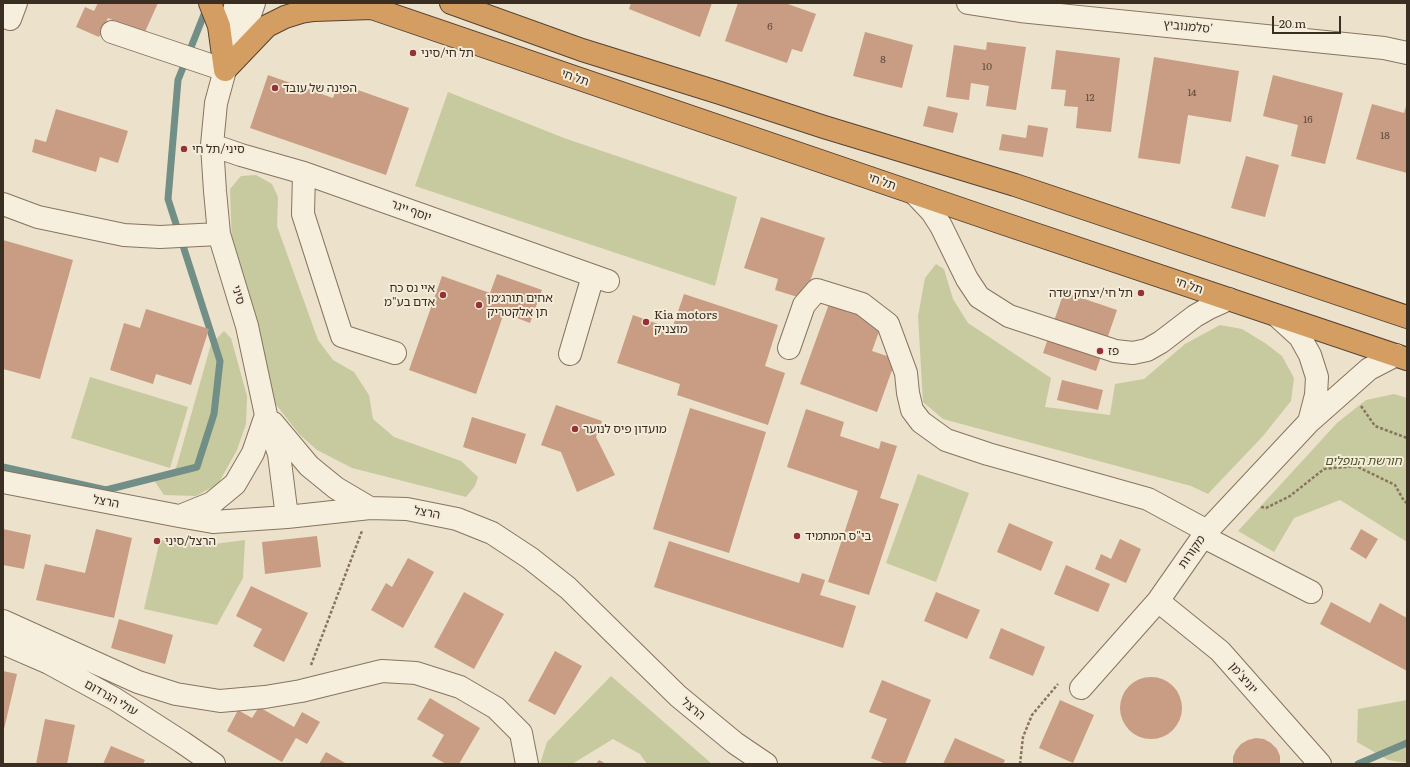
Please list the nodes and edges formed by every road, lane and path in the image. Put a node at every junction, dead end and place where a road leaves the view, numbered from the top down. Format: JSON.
{"nodes":[{"id":1,"x":16,"y":3,"type":"edge"},
{"id":2,"x":210,"y":3,"type":"edge"},
{"id":3,"x":236,"y":3,"type":"edge"},
{"id":4,"x":254,"y":3,"type":"edge"},
{"id":5,"x":451,"y":3,"type":"edge"},
{"id":6,"x":968,"y":3,"type":"edge"},
{"id":7,"x":364,"y":6,"type":"edge"},
{"id":8,"x":3,"y":16,"type":"edge"},
{"id":9,"x":112,"y":32,"type":"dead end"},
{"id":10,"x":1407,"y":53,"type":"edge"},
{"id":11,"x":225,"y":70,"type":"junction"},
{"id":12,"x":212,"y":145,"type":"junction"},
{"id":13,"x":304,"y":173,"type":"junction"},
{"id":14,"x":915,"y":194,"type":"junction"},
{"id":15,"x":3,"y":204,"type":"edge"},
{"id":16,"x":219,"y":234,"type":"junction"},
{"id":17,"x":1230,"y":300,"type":"junction"},
{"id":18,"x":1277,"y":316,"type":"junction"},
{"id":19,"x":1407,"y":317,"type":"edge"},
{"id":20,"x":790,"y":348,"type":"dead end"},
{"id":21,"x":395,"y":353,"type":"dead end"},
{"id":22,"x":570,"y":354,"type":"dead end"},
{"id":23,"x":1402,"y":357,"type":"edge"},
{"id":24,"x":1358,"y":402,"type":"dead end"},
{"id":25,"x":266,"y":415,"type":"junction"},
{"id":26,"x":1309,"y":422,"type":"junction"},
{"id":27,"x":1407,"y":438,"type":"edge"},
{"id":28,"x":3,"y":482,"type":"edge"},
{"id":29,"x":1407,"y":503,"type":"edge"},
{"id":30,"x":1259,"y":507,"type":"dead end"},
{"id":31,"x":370,"y":508,"type":"junction"},
{"id":32,"x":179,"y":516,"type":"junction"},
{"id":33,"x":287,"y":518,"type":"junction"},
{"id":34,"x":1205,"y":534,"type":"junction"},
{"id":35,"x":1312,"y":592,"type":"dead end"},
{"id":36,"x":1158,"y":601,"type":"junction"},
{"id":37,"x":3,"y":621,"type":"edge"},
{"id":38,"x":3,"y":643,"type":"edge"},
{"id":39,"x":1072,"y":684,"type":"joint"},
{"id":40,"x":301,"y":691,"type":"junction"},
{"id":41,"x":214,"y":764,"type":"edge"},
{"id":42,"x":527,"y":764,"type":"edge"},
{"id":43,"x":766,"y":764,"type":"edge"},
{"id":44,"x":1020,"y":764,"type":"edge"},
{"id":45,"x":1320,"y":764,"type":"edge"}],
"edges":[{"from":1,"to":8,"type":"street"},
{"from":2,"to":11,"type":"highway"},
{"from":3,"to":11,"type":"street","name":"סיני"},
{"from":4,"to":11,"type":"street","name":"סיני"},
{"from":5,"to":19,"type":"highway"},
{"from":6,"to":10,"type":"street","name":"סלמנוביץ'"},
{"from":7,"to":11,"type":"highway"},
{"from":7,"to":14,"type":"highway","name":"תל חי"},
{"from":9,"to":11,"type":"street"},
{"from":11,"to":12,"type":"street","name":"סיני"},
{"from":12,"to":13,"type":"street","name":"יוסף ייגר"},
{"from":12,"to":16,"type":"street","name":"סיני"},
{"from":13,"to":21,"type":"street"},
{"from":13,"to":22,"type":"street","name":"יוסף ייגר"},
{"from":14,"to":17,"type":"highway","name":"תל חי"},
{"from":14,"to":17,"type":"street"},
{"from":15,"to":16,"type":"street"},
{"from":16,"to":25,"type":"street","name":"סיני"},
{"from":17,"to":18,"type":"highway","name":"תל חי"},
{"from":18,"to":23,"type":"highway","name":"תל חי"},
{"from":18,"to":26,"type":"street","name":"מקורות"},
{"from":20,"to":34,"type":"street"},
{"from":23,"to":26,"type":"street","name":"מקורות"},
{"from":24,"to":27,"type":"path"},
{"from":25,"to":31,"type":"street"},
{"from":25,"to":32,"type":"street"},
{"from":25,"to":33,"type":"street","name":"סיני"},
{"from":26,"to":34,"type":"street","name":"מקורות"},
{"from":28,"to":32,"type":"street","name":"הרצל"},
{"from":29,"to":30,"type":"path"},
{"from":31,"to":33,"type":"street","name":"הרצל"},
{"from":31,"to":40,"type":"path"},
{"from":31,"to":43,"type":"street","name":"הרצל"},
{"from":32,"to":33,"type":"street","name":"הרצל"},
{"from":34,"to":35,"type":"street"},
{"from":34,"to":36,"type":"street","name":"מקורות"},
{"from":36,"to":39,"type":"street","name":"מקורות"},
{"from":36,"to":45,"type":"street","name":"יוניצ'מן"},
{"from":37,"to":40,"type":"street"},
{"from":38,"to":41,"type":"street","name":"עולי הגרדום"},
{"from":39,"to":44,"type":"path"},
{"from":40,"to":42,"type":"street"}]}
